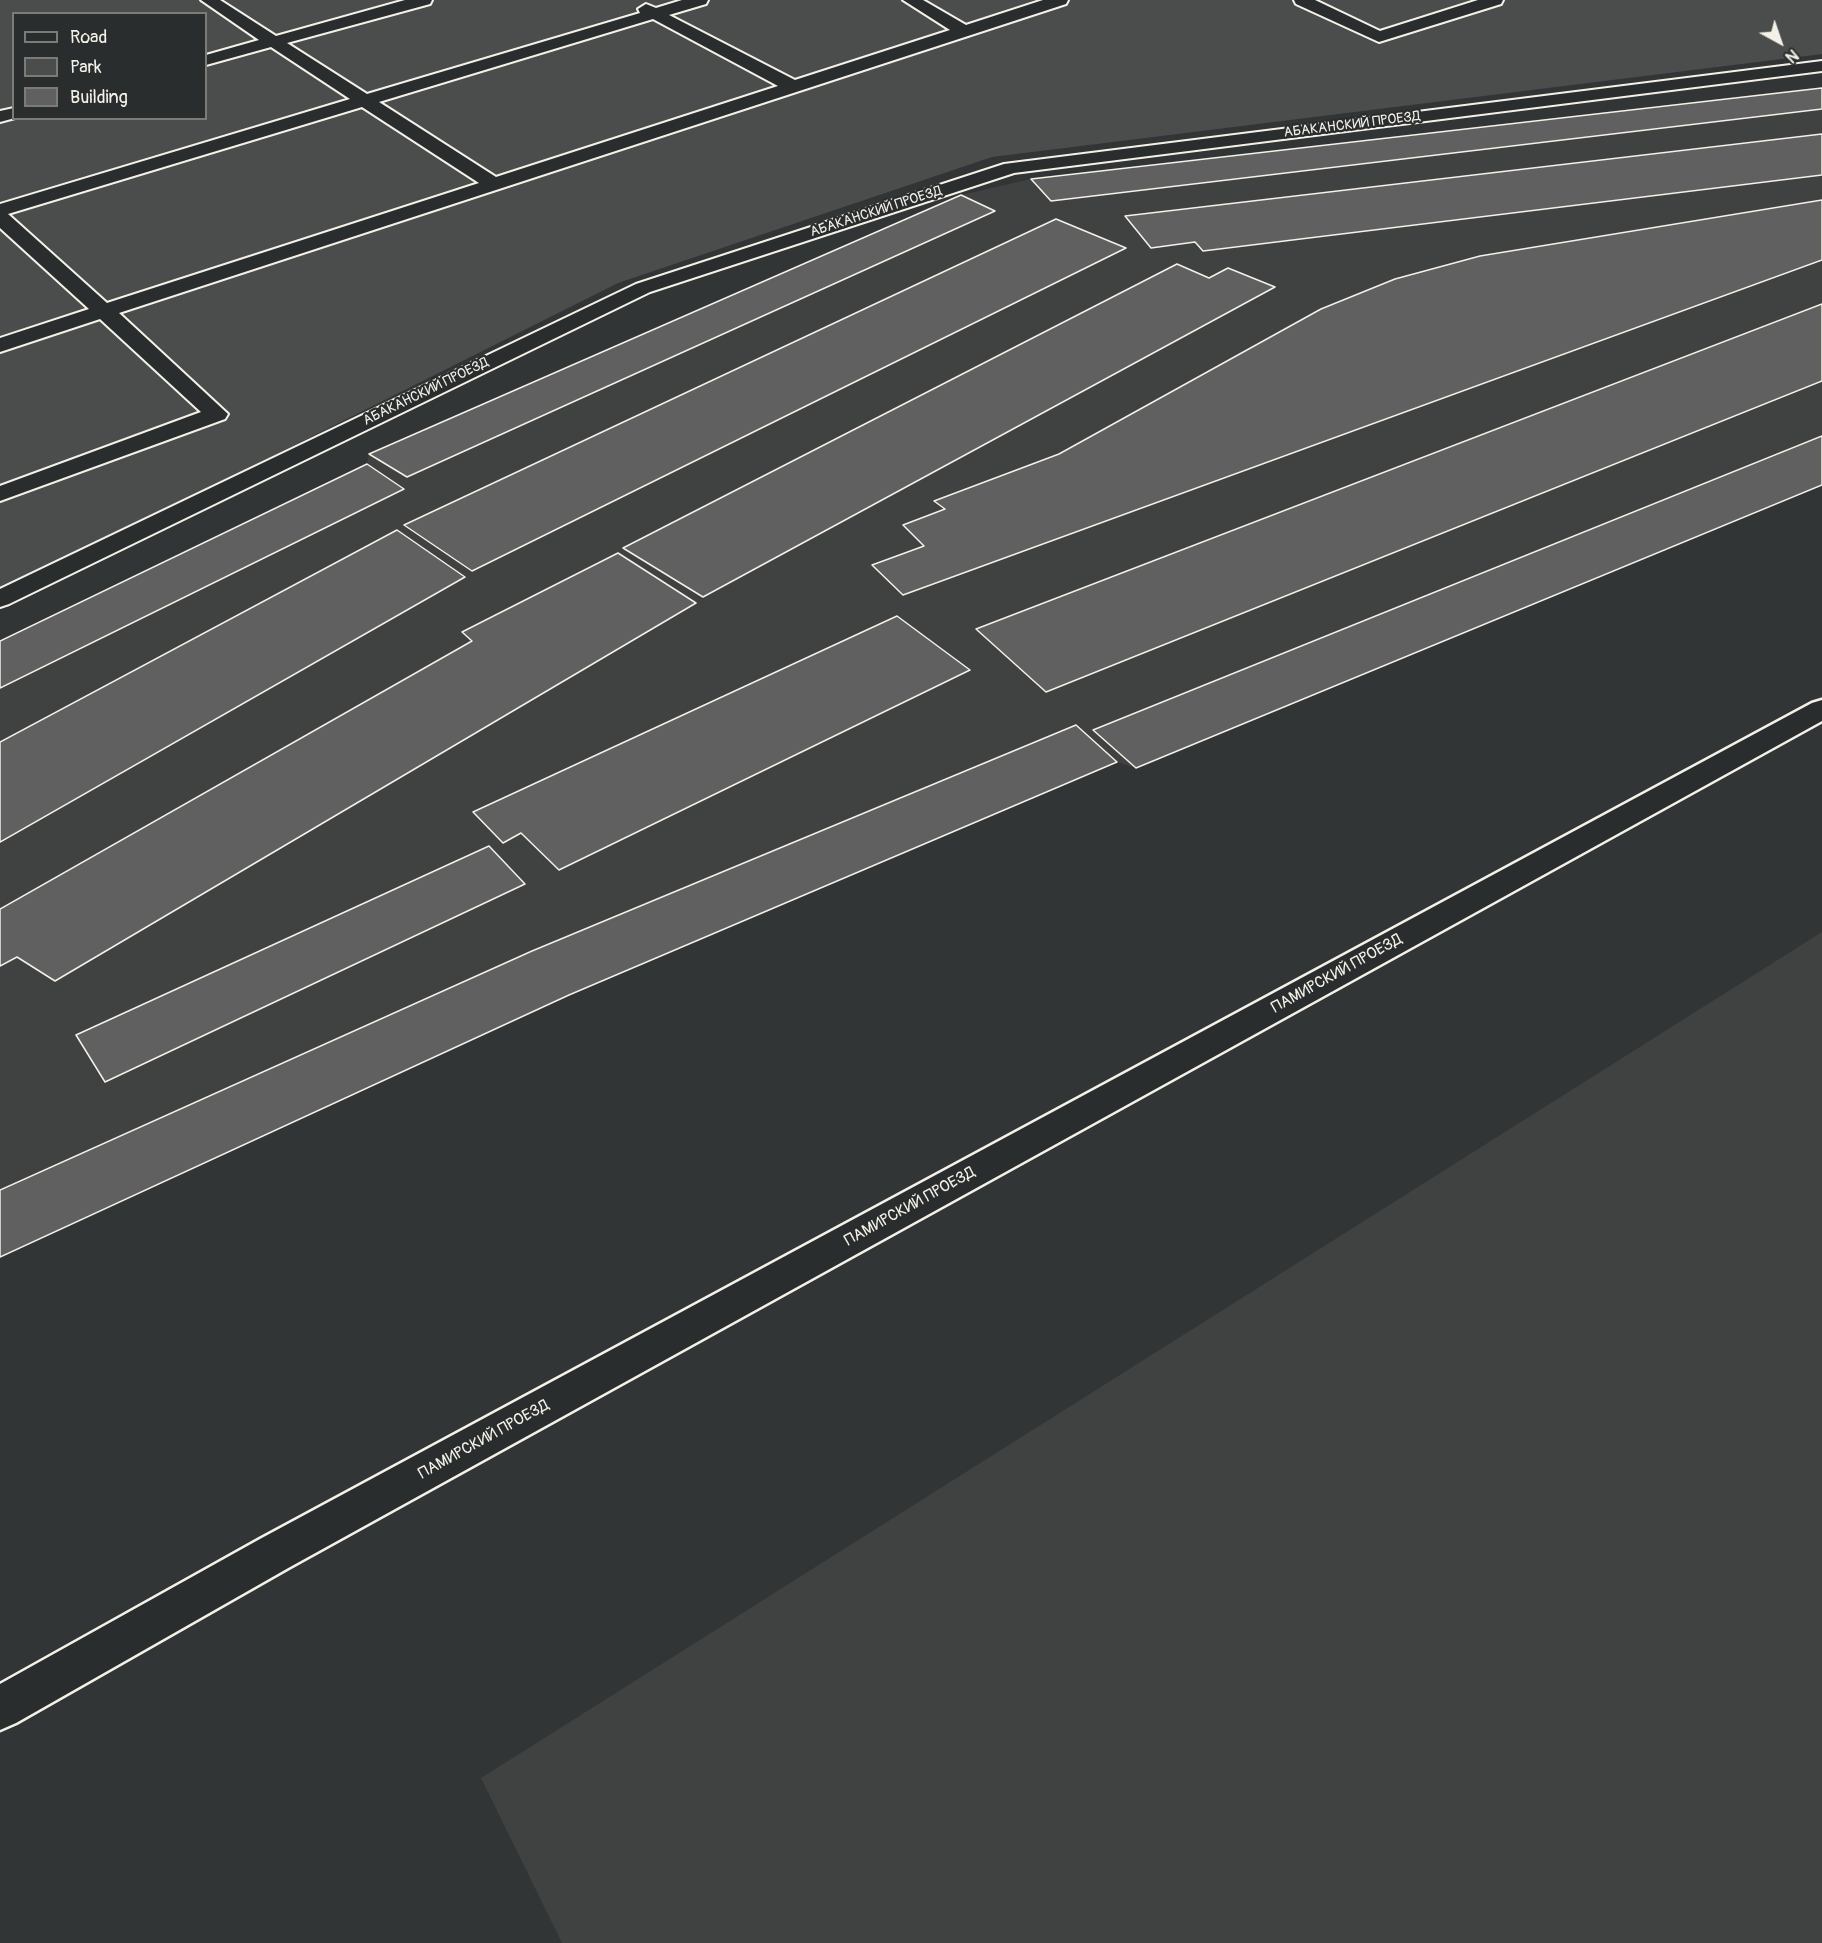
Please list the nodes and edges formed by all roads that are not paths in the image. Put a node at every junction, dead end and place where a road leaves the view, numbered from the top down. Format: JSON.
{"nodes":[{"id":1,"x":209,"y":0,"type":"edge"},
{"id":2,"x":424,"y":0,"type":"edge"},
{"id":3,"x":627,"y":0,"type":"edge"},
{"id":4,"x":700,"y":0,"type":"edge"},
{"id":5,"x":911,"y":0,"type":"edge"},
{"id":6,"x":1060,"y":0,"type":"edge"},
{"id":7,"x":1302,"y":0,"type":"edge"},
{"id":8,"x":1495,"y":0,"type":"edge"},
{"id":9,"x":654,"y":14,"type":"junction"},
{"id":10,"x":964,"y":31,"type":"junction"},
{"id":11,"x":274,"y":42,"type":"junction"},
{"id":12,"x":207,"y":60,"type":"edge"},
{"id":13,"x":1822,"y":66,"type":"edge"},
{"id":14,"x":794,"y":87,"type":"junction"},
{"id":15,"x":365,"y":100,"type":"junction"},
{"id":16,"x":494,"y":184,"type":"junction"},
{"id":17,"x":0,"y":210,"type":"edge"},
{"id":18,"x":0,"y":217,"type":"edge"},
{"id":19,"x":104,"y":311,"type":"junction"},
{"id":20,"x":0,"y":345,"type":"edge"},
{"id":21,"x":0,"y":494,"type":"edge"},
{"id":22,"x":0,"y":599,"type":"edge"},
{"id":23,"x":1822,"y":709,"type":"edge"},
{"id":24,"x":0,"y":1708,"type":"edge"}],
"edges":[{"from":1,"to":11,"type":"lane"},
{"from":2,"to":11,"type":"lane"},
{"from":3,"to":9,"type":"lane"},
{"from":4,"to":9,"type":"lane"},
{"from":5,"to":10,"type":"lane"},
{"from":6,"to":10,"type":"lane"},
{"from":7,"to":8,"type":"lane"},
{"from":9,"to":14,"type":"lane"},
{"from":9,"to":15,"type":"lane"},
{"from":10,"to":14,"type":"lane"},
{"from":11,"to":12,"type":"lane"},
{"from":11,"to":15,"type":"lane"},
{"from":13,"to":22,"type":"lane","name":"АБАКАНСКИЙ ПРОЕЗД"},
{"from":14,"to":16,"type":"lane"},
{"from":15,"to":16,"type":"lane"},
{"from":15,"to":17,"type":"lane"},
{"from":16,"to":19,"type":"lane"},
{"from":18,"to":19,"type":"lane"},
{"from":19,"to":20,"type":"lane"},
{"from":19,"to":21,"type":"lane"},
{"from":23,"to":24,"type":"street","name":"ПАМИРСКИЙ ПРОЕЗД"}]}
